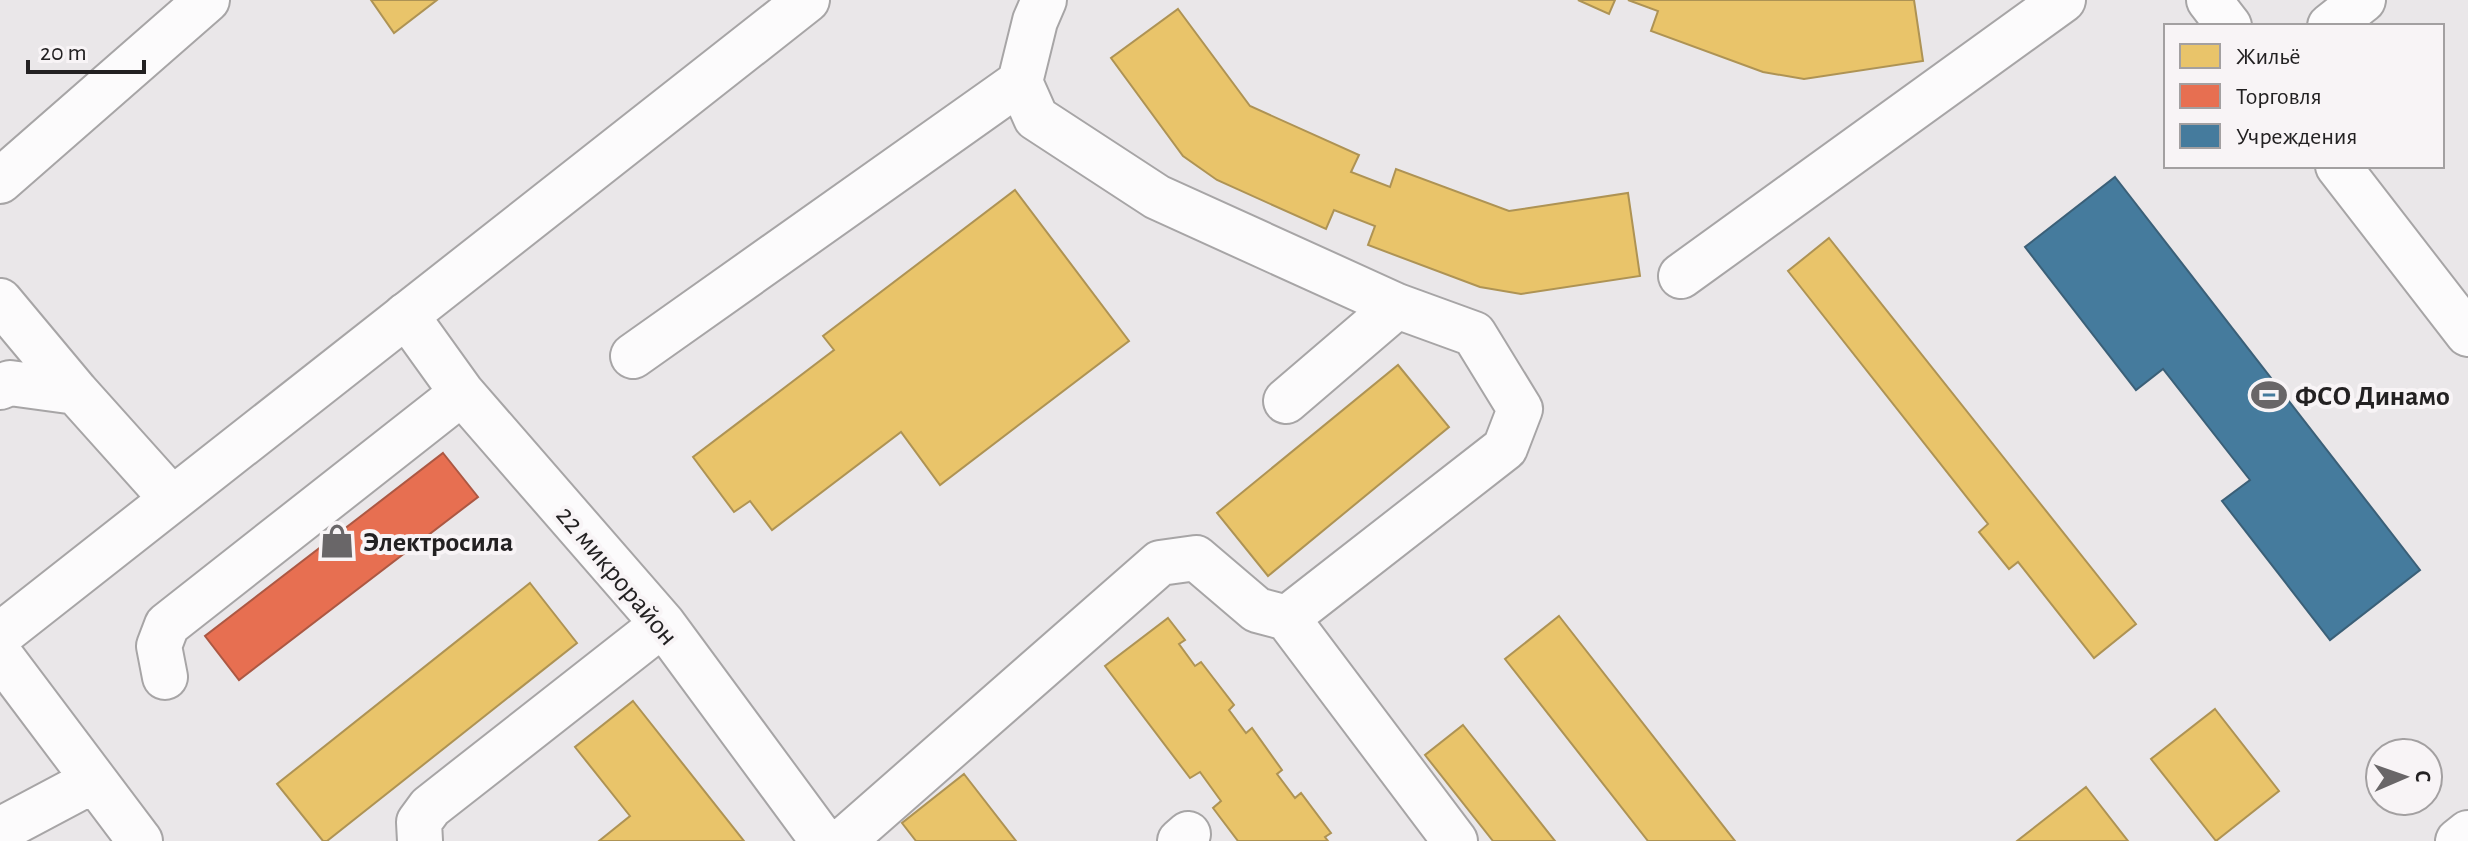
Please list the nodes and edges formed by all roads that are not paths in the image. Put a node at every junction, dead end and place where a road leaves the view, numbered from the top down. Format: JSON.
{"nodes":[{"id":1,"x":207,"y":0,"type":"edge"},
{"id":2,"x":807,"y":0,"type":"edge"},
{"id":3,"x":1044,"y":0,"type":"edge"},
{"id":4,"x":2209,"y":0,"type":"edge"},
{"id":5,"x":2363,"y":0,"type":"edge"},
{"id":6,"x":2036,"y":8,"type":"edge"},
{"id":7,"x":2227,"y":24,"type":"edge"},
{"id":8,"x":2333,"y":24,"type":"edge"},
{"id":9,"x":1020,"y":82,"type":"junction"},
{"id":10,"x":2340,"y":168,"type":"edge"},
{"id":11,"x":0,"y":181,"type":"edge"},
{"id":12,"x":1681,"y":276,"type":"dead end"},
{"id":13,"x":0,"y":301,"type":"edge"},
{"id":14,"x":1397,"y":306,"type":"junction"},
{"id":15,"x":406,"y":315,"type":"junction"},
{"id":16,"x":2468,"y":334,"type":"edge"},
{"id":17,"x":633,"y":356,"type":"dead end"},
{"id":18,"x":0,"y":387,"type":"edge"},
{"id":19,"x":76,"y":392,"type":"junction"},
{"id":20,"x":462,"y":393,"type":"junction"},
{"id":21,"x":1286,"y":401,"type":"dead end"},
{"id":22,"x":172,"y":499,"type":"junction"},
{"id":23,"x":1287,"y":618,"type":"junction"},
{"id":24,"x":663,"y":624,"type":"junction"},
{"id":25,"x":0,"y":635,"type":"edge"},
{"id":26,"x":0,"y":655,"type":"edge"},
{"id":27,"x":165,"y":677,"type":"dead end"},
{"id":28,"x":94,"y":780,"type":"junction"},
{"id":29,"x":0,"y":830,"type":"edge"},
{"id":30,"x":2468,"y":833,"type":"edge"},
{"id":31,"x":140,"y":841,"type":"edge"},
{"id":32,"x":420,"y":841,"type":"edge"},
{"id":33,"x":823,"y":841,"type":"edge"},
{"id":34,"x":843,"y":841,"type":"edge"},
{"id":35,"x":1455,"y":841,"type":"edge"},
{"id":36,"x":2458,"y":841,"type":"edge"}],
"edges":[{"from":1,"to":11,"type":"main road"},
{"from":2,"to":15,"type":"main road"},
{"from":3,"to":9,"type":"main road"},
{"from":4,"to":7,"type":"main road"},
{"from":5,"to":8,"type":"main road"},
{"from":6,"to":12,"type":"main road"},
{"from":9,"to":14,"type":"main road"},
{"from":9,"to":17,"type":"main road"},
{"from":10,"to":16,"type":"main road"},
{"from":13,"to":19,"type":"main road"},
{"from":14,"to":21,"type":"main road"},
{"from":14,"to":23,"type":"main road"},
{"from":15,"to":20,"type":"main road","name":"22 микрорайон"},
{"from":15,"to":22,"type":"main road"},
{"from":18,"to":19,"type":"main road"},
{"from":19,"to":22,"type":"main road"},
{"from":20,"to":24,"type":"main road","name":"22 микрорайон"},
{"from":20,"to":27,"type":"main road"},
{"from":22,"to":25,"type":"main road"},
{"from":23,"to":34,"type":"main road"},
{"from":23,"to":35,"type":"main road"},
{"from":24,"to":32,"type":"main road"},
{"from":24,"to":33,"type":"main road","name":"22 микрорайон"},
{"from":26,"to":28,"type":"main road"},
{"from":28,"to":29,"type":"main road"},
{"from":28,"to":31,"type":"main road"},
{"from":30,"to":36,"type":"main road"}]}
